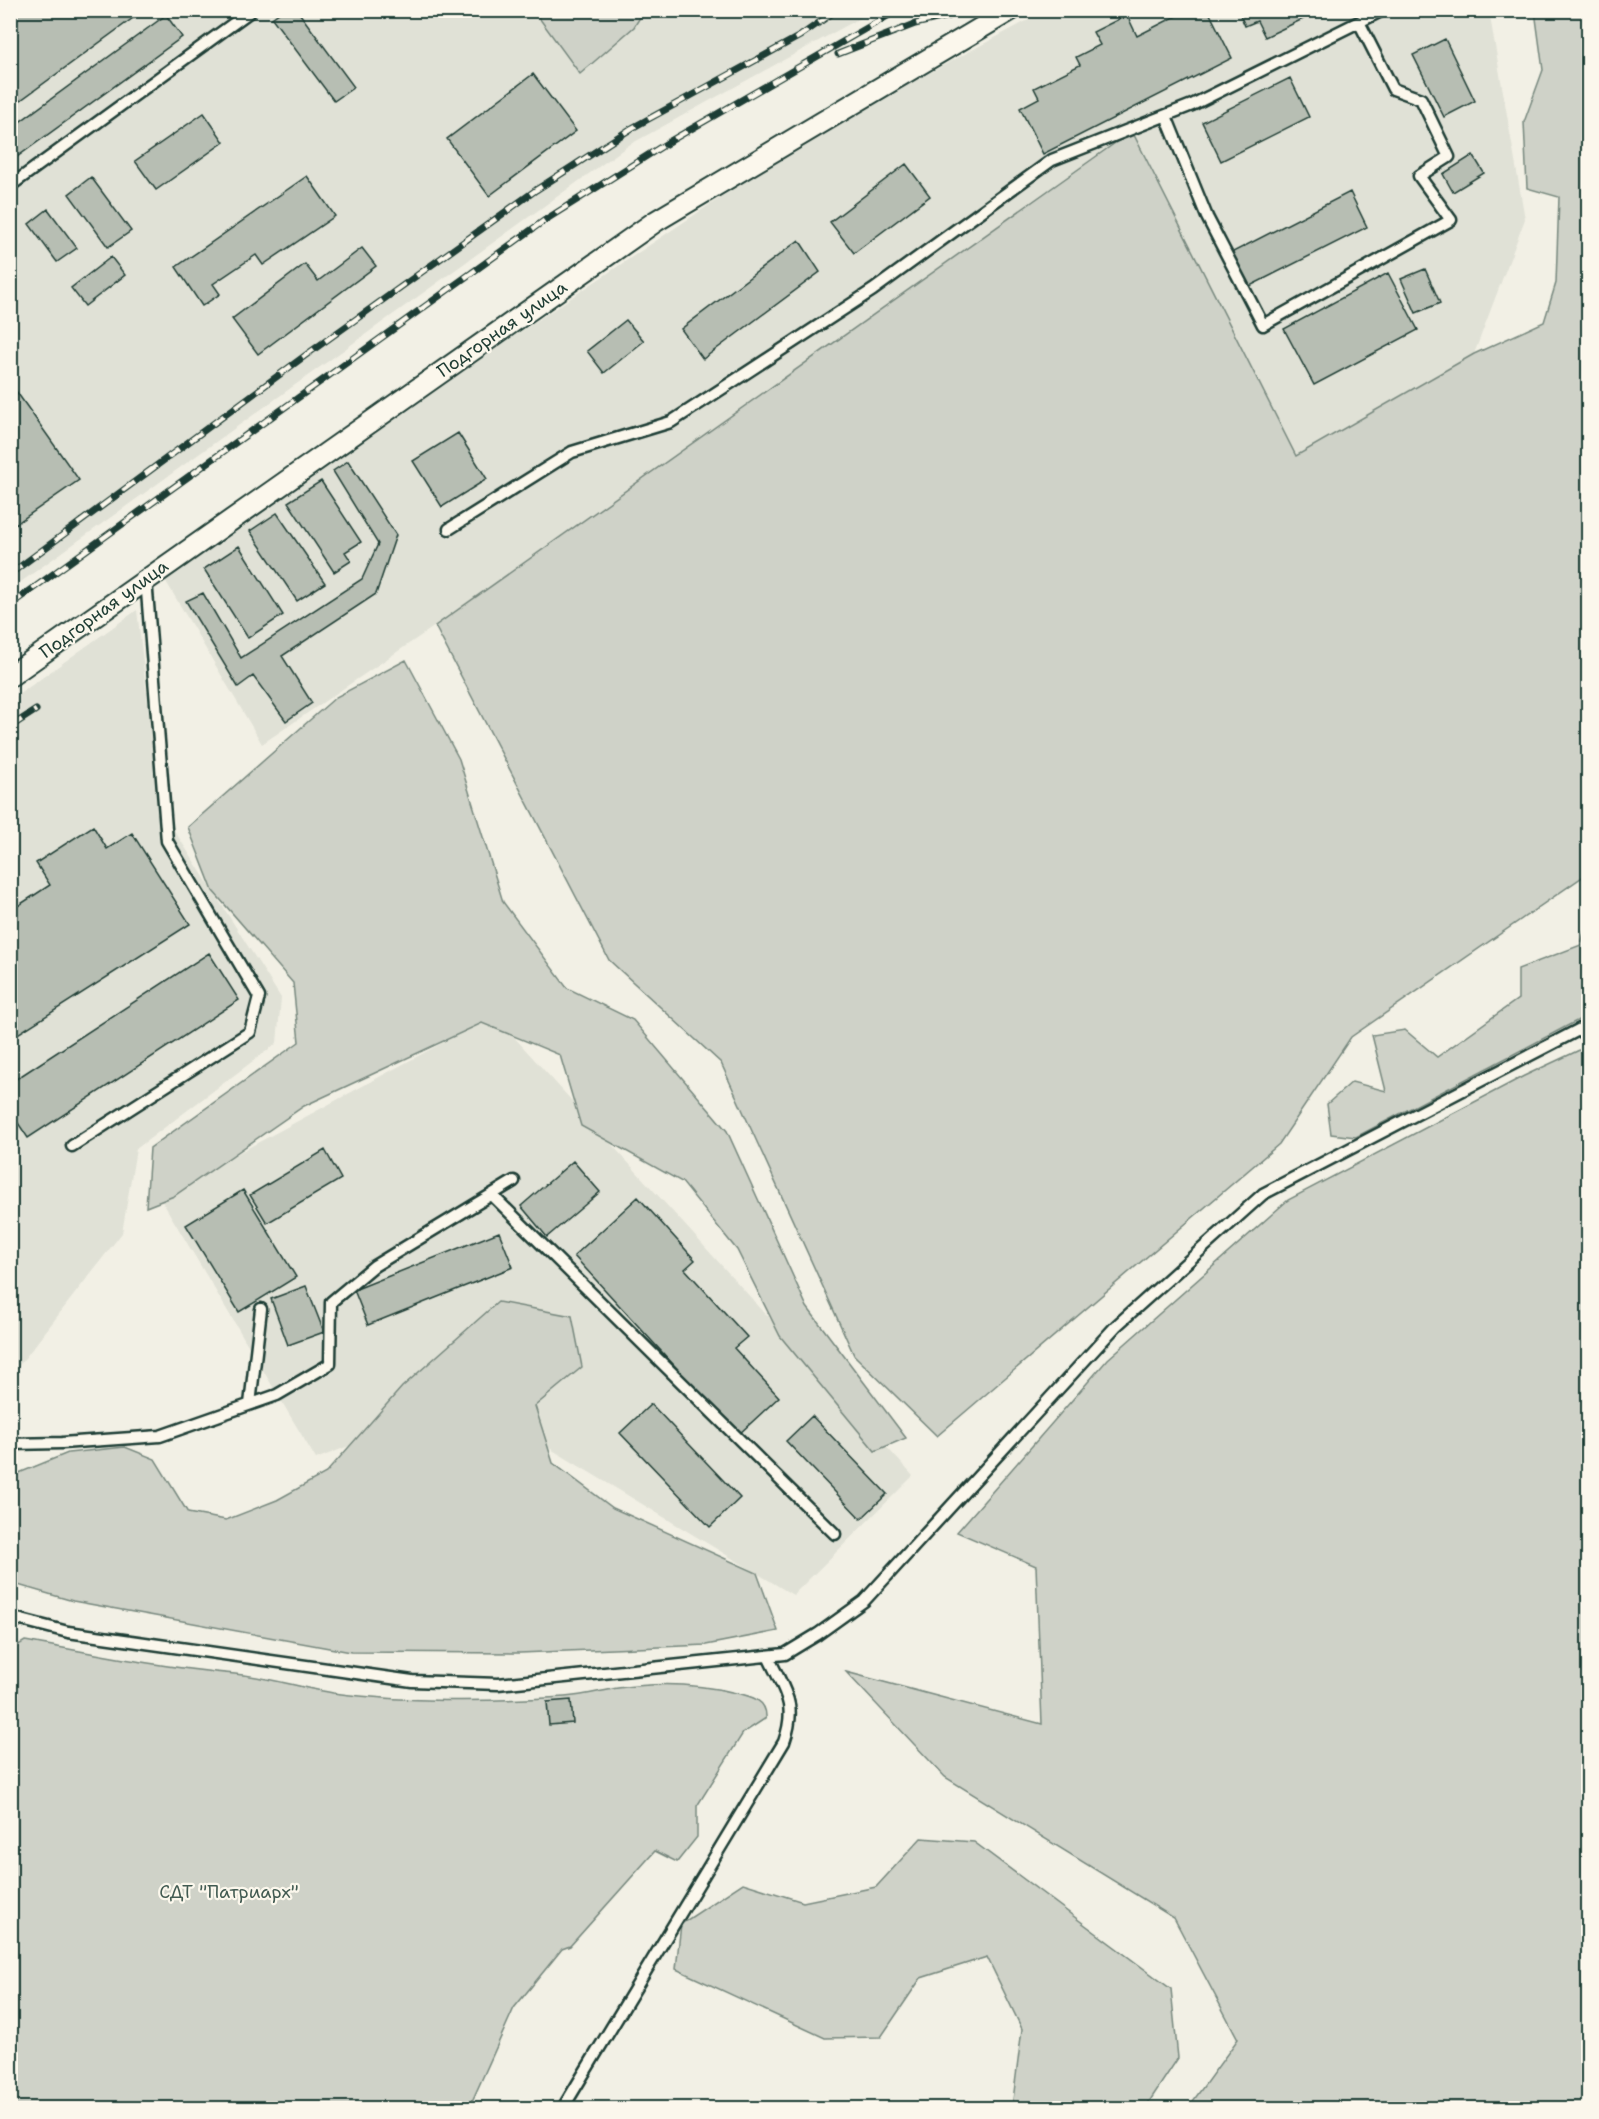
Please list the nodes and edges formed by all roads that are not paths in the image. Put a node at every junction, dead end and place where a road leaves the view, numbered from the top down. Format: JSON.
{"nodes":[{"id":1,"x":252,"y":10,"type":"edge"},
{"id":2,"x":1011,"y":10,"type":"edge"},
{"id":3,"x":1383,"y":10,"type":"edge"},
{"id":4,"x":1359,"y":22,"type":"junction"},
{"id":5,"x":1166,"y":116,"type":"junction"},
{"id":6,"x":10,"y":186,"type":"edge"},
{"id":7,"x":449,"y":529,"type":"dead end"},
{"id":8,"x":146,"y":579,"type":"junction"},
{"id":9,"x":10,"y":676,"type":"edge"},
{"id":10,"x":1588,"y":1025,"type":"edge"},
{"id":11,"x":72,"y":1146,"type":"dead end"},
{"id":12,"x":514,"y":1181,"type":"dead end"},
{"id":13,"x":492,"y":1195,"type":"junction"},
{"id":14,"x":261,"y":1309,"type":"dead end"},
{"id":15,"x":250,"y":1404,"type":"junction"},
{"id":16,"x":10,"y":1444,"type":"edge"},
{"id":17,"x":835,"y":1534,"type":"dead end"},
{"id":18,"x":10,"y":1617,"type":"edge"},
{"id":19,"x":768,"y":1656,"type":"junction"},
{"id":20,"x":563,"y":2109,"type":"edge"}],
"edges":[{"from":1,"to":6,"type":"lane"},
{"from":2,"to":8,"type":"street","name":"Подгорная улица"},
{"from":3,"to":4,"type":"lane"},
{"from":4,"to":5,"type":"lane"},
{"from":4,"to":5,"type":"lane"},
{"from":5,"to":7,"type":"lane"},
{"from":8,"to":9,"type":"street","name":"Подгорная улица"},
{"from":8,"to":11,"type":"lane"},
{"from":10,"to":19,"type":"lane"},
{"from":12,"to":13,"type":"lane"},
{"from":13,"to":15,"type":"lane"},
{"from":13,"to":17,"type":"lane"},
{"from":14,"to":15,"type":"lane"},
{"from":15,"to":16,"type":"lane"},
{"from":18,"to":19,"type":"lane"},
{"from":19,"to":20,"type":"lane"}]}
